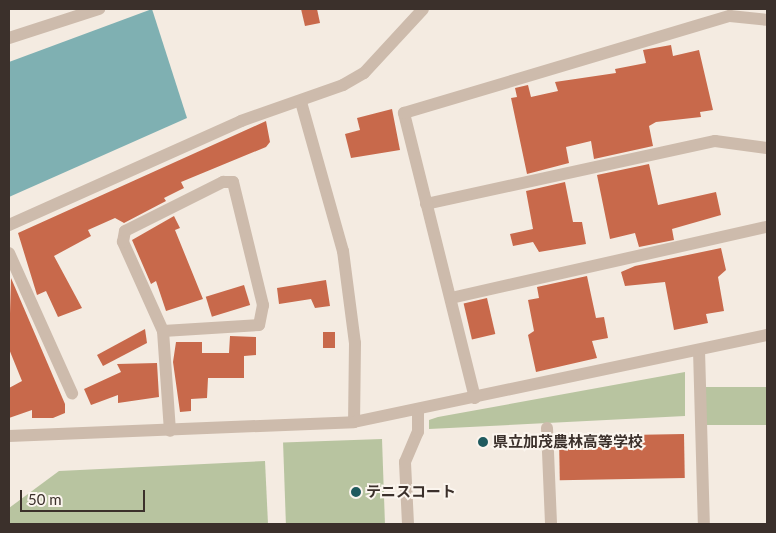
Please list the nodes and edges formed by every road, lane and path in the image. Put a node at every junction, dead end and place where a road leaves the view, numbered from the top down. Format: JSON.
{"nodes":[{"id":1,"x":99,"y":9,"type":"edge"},
{"id":2,"x":423,"y":9,"type":"edge"},
{"id":3,"x":64,"y":14,"type":"edge"},
{"id":4,"x":767,"y":20,"type":"edge"},
{"id":5,"x":9,"y":38,"type":"edge"},
{"id":6,"x":301,"y":102,"type":"junction"},
{"id":7,"x":767,"y":148,"type":"edge"},
{"id":8,"x":426,"y":204,"type":"junction"},
{"id":9,"x":9,"y":225,"type":"edge"},
{"id":10,"x":767,"y":227,"type":"edge"},
{"id":11,"x":9,"y":253,"type":"edge"},
{"id":12,"x":451,"y":298,"type":"junction"},
{"id":13,"x":163,"y":331,"type":"junction"},
{"id":14,"x":767,"y":335,"type":"edge"},
{"id":15,"x":698,"y":350,"type":"junction"},
{"id":16,"x":72,"y":393,"type":"dead end"},
{"id":17,"x":475,"y":398,"type":"junction"},
{"id":18,"x":418,"y":410,"type":"junction"},
{"id":19,"x":354,"y":422,"type":"junction"},
{"id":20,"x":547,"y":428,"type":"dead end"},
{"id":21,"x":170,"y":430,"type":"junction"},
{"id":22,"x":9,"y":436,"type":"edge"},
{"id":23,"x":408,"y":524,"type":"edge"},
{"id":24,"x":551,"y":524,"type":"edge"},
{"id":25,"x":704,"y":524,"type":"edge"}],
"edges":[{"from":1,"to":3,"type":"street"},
{"from":2,"to":6,"type":"street"},
{"from":3,"to":5,"type":"street"},
{"from":4,"to":8,"type":"street"},
{"from":6,"to":9,"type":"street"},
{"from":6,"to":19,"type":"street"},
{"from":7,"to":8,"type":"street"},
{"from":8,"to":12,"type":"street"},
{"from":10,"to":12,"type":"street"},
{"from":11,"to":16,"type":"street"},
{"from":12,"to":17,"type":"street"},
{"from":13,"to":13,"type":"street"},
{"from":13,"to":21,"type":"street"},
{"from":14,"to":15,"type":"street"},
{"from":15,"to":17,"type":"street"},
{"from":15,"to":25,"type":"street"},
{"from":17,"to":18,"type":"street"},
{"from":18,"to":19,"type":"street"},
{"from":18,"to":23,"type":"street"},
{"from":19,"to":21,"type":"street"},
{"from":20,"to":24,"type":"street"},
{"from":21,"to":22,"type":"street"}]}
